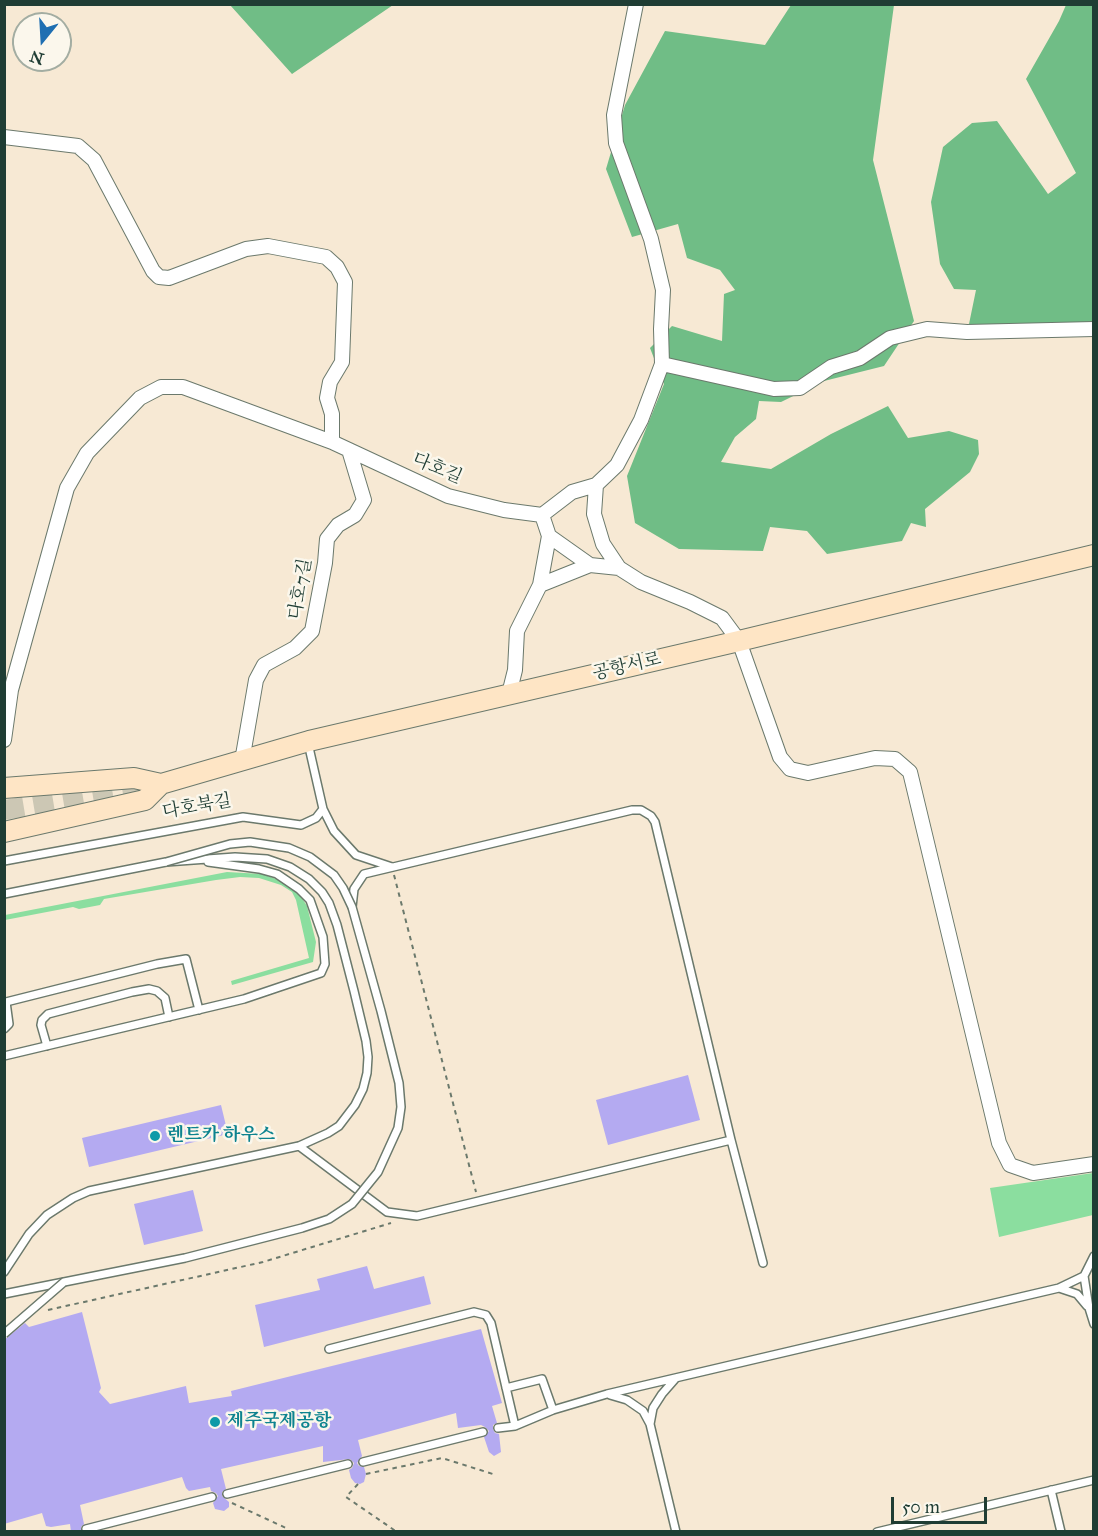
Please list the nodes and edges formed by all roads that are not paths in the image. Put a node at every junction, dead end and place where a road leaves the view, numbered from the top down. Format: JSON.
{"nodes":[{"id":1,"x":636,"y":4,"type":"edge"},
{"id":2,"x":4,"y":137,"type":"edge"},
{"id":3,"x":1094,"y":329,"type":"edge"},
{"id":4,"x":662,"y":364,"type":"junction"},
{"id":5,"x":332,"y":442,"type":"junction"},
{"id":6,"x":349,"y":450,"type":"junction"},
{"id":7,"x":596,"y":485,"type":"junction"},
{"id":8,"x":542,"y":515,"type":"junction"},
{"id":9,"x":549,"y":537,"type":"junction"},
{"id":10,"x":1094,"y":555,"type":"edge"},
{"id":11,"x":590,"y":565,"type":"junction"},
{"id":12,"x":619,"y":568,"type":"junction"},
{"id":13,"x":540,"y":585,"type":"junction"},
{"id":14,"x":739,"y":641,"type":"junction"},
{"id":15,"x":509,"y":694,"type":"junction"},
{"id":16,"x":4,"y":740,"type":"edge"},
{"id":17,"x":308,"y":742,"type":"junction"},
{"id":18,"x":242,"y":761,"type":"junction"},
{"id":19,"x":161,"y":784,"type":"junction"},
{"id":20,"x":4,"y":788,"type":"edge"},
{"id":21,"x":323,"y":808,"type":"junction"},
{"id":22,"x":4,"y":832,"type":"edge"},
{"id":23,"x":197,"y":860,"type":"junction"},
{"id":24,"x":4,"y":861,"type":"edge"},
{"id":25,"x":166,"y":862,"type":"junction"},
{"id":26,"x":392,"y":867,"type":"junction"},
{"id":27,"x":4,"y":894,"type":"edge"},
{"id":28,"x":352,"y":907,"type":"junction"},
{"id":29,"x":199,"y":1010,"type":"junction"},
{"id":30,"x":169,"y":1017,"type":"junction"},
{"id":31,"x":4,"y":1029,"type":"edge"},
{"id":32,"x":47,"y":1046,"type":"junction"},
{"id":33,"x":4,"y":1056,"type":"edge"},
{"id":34,"x":731,"y":1140,"type":"junction"},
{"id":35,"x":299,"y":1146,"type":"junction"},
{"id":36,"x":1094,"y":1164,"type":"edge"},
{"id":37,"x":1094,"y":1256,"type":"edge"},
{"id":38,"x":763,"y":1263,"type":"dead end"},
{"id":39,"x":6,"y":1265,"type":"edge"},
{"id":40,"x":4,"y":1272,"type":"edge"},
{"id":41,"x":1084,"y":1276,"type":"junction"},
{"id":42,"x":64,"y":1282,"type":"junction"},
{"id":43,"x":1059,"y":1288,"type":"junction"},
{"id":44,"x":4,"y":1294,"type":"edge"},
{"id":45,"x":1089,"y":1308,"type":"junction"},
{"id":46,"x":1094,"y":1324,"type":"edge"},
{"id":47,"x":4,"y":1334,"type":"edge"},
{"id":48,"x":329,"y":1349,"type":"dead end"},
{"id":49,"x":675,"y":1378,"type":"junction"},
{"id":50,"x":506,"y":1388,"type":"junction"},
{"id":51,"x":608,"y":1394,"type":"junction"},
{"id":52,"x":553,"y":1410,"type":"junction"},
{"id":53,"x":650,"y":1424,"type":"junction"},
{"id":54,"x":515,"y":1426,"type":"junction"},
{"id":55,"x":498,"y":1428,"type":"dead end"},
{"id":56,"x":483,"y":1431,"type":"dead end"},
{"id":57,"x":363,"y":1462,"type":"dead end"},
{"id":58,"x":348,"y":1464,"type":"dead end"},
{"id":59,"x":1094,"y":1480,"type":"edge"},
{"id":60,"x":1051,"y":1490,"type":"junction"},
{"id":61,"x":212,"y":1497,"type":"dead end"},
{"id":62,"x":228,"y":1498,"type":"road end"},
{"id":63,"x":86,"y":1529,"type":"dead end"},
{"id":64,"x":676,"y":1532,"type":"edge"},
{"id":65,"x":877,"y":1532,"type":"edge"},
{"id":66,"x":1061,"y":1532,"type":"edge"}],
"edges":[{"from":1,"to":4,"type":"street"},
{"from":2,"to":5,"type":"street"},
{"from":3,"to":4,"type":"street"},
{"from":4,"to":7,"type":"street"},
{"from":5,"to":6,"type":"street","name":"다호길"},
{"from":5,"to":16,"type":"street","name":"다호길"},
{"from":6,"to":8,"type":"street","name":"다호길"},
{"from":6,"to":18,"type":"street","name":"다호7길"},
{"from":7,"to":8,"type":"street"},
{"from":7,"to":12,"type":"street"},
{"from":8,"to":9,"type":"street"},
{"from":9,"to":11,"type":"street"},
{"from":9,"to":13,"type":"street"},
{"from":10,"to":14,"type":"street","name":"공항서로"},
{"from":11,"to":12,"type":"street"},
{"from":11,"to":13,"type":"street"},
{"from":12,"to":14,"type":"street"},
{"from":13,"to":15,"type":"street"},
{"from":14,"to":15,"type":"street","name":"공항서로"},
{"from":14,"to":36,"type":"street"},
{"from":15,"to":17,"type":"street","name":"공항서로"},
{"from":17,"to":18,"type":"street","name":"공항서로"},
{"from":17,"to":21,"type":"lane"},
{"from":18,"to":19,"type":"street","name":"공항서로"},
{"from":19,"to":20,"type":"street"},
{"from":19,"to":22,"type":"street"},
{"from":21,"to":24,"type":"lane","name":"다호북길"},
{"from":21,"to":26,"type":"lane"},
{"from":23,"to":25,"type":"lane"},
{"from":23,"to":29,"type":"lane"},
{"from":23,"to":35,"type":"lane"},
{"from":25,"to":27,"type":"lane"},
{"from":25,"to":28,"type":"lane","bridge":true},
{"from":26,"to":28,"type":"lane"},
{"from":26,"to":34,"type":"lane"},
{"from":28,"to":42,"type":"lane","bridge":true},
{"from":29,"to":30,"type":"lane"},
{"from":29,"to":31,"type":"lane"},
{"from":30,"to":32,"type":"lane"},
{"from":30,"to":32,"type":"lane"},
{"from":32,"to":33,"type":"lane"},
{"from":34,"to":35,"type":"lane"},
{"from":34,"to":38,"type":"lane"},
{"from":35,"to":39,"type":"lane"},
{"from":37,"to":41,"type":"lane"},
{"from":39,"to":40,"type":"lane"},
{"from":41,"to":43,"type":"lane"},
{"from":41,"to":45,"type":"lane"},
{"from":42,"to":44,"type":"lane"},
{"from":42,"to":47,"type":"lane","bridge":true},
{"from":43,"to":45,"type":"lane"},
{"from":43,"to":49,"type":"lane"},
{"from":45,"to":46,"type":"lane"},
{"from":48,"to":50,"type":"lane"},
{"from":49,"to":51,"type":"lane"},
{"from":49,"to":53,"type":"lane"},
{"from":50,"to":52,"type":"lane"},
{"from":50,"to":54,"type":"lane"},
{"from":51,"to":52,"type":"lane"},
{"from":51,"to":53,"type":"lane"},
{"from":52,"to":54,"type":"lane"},
{"from":53,"to":64,"type":"lane"},
{"from":54,"to":55,"type":"lane"},
{"from":56,"to":57,"type":"lane"},
{"from":58,"to":62,"type":"lane"},
{"from":59,"to":60,"type":"lane"},
{"from":60,"to":65,"type":"lane"},
{"from":60,"to":66,"type":"lane"},
{"from":61,"to":63,"type":"lane"}]}
